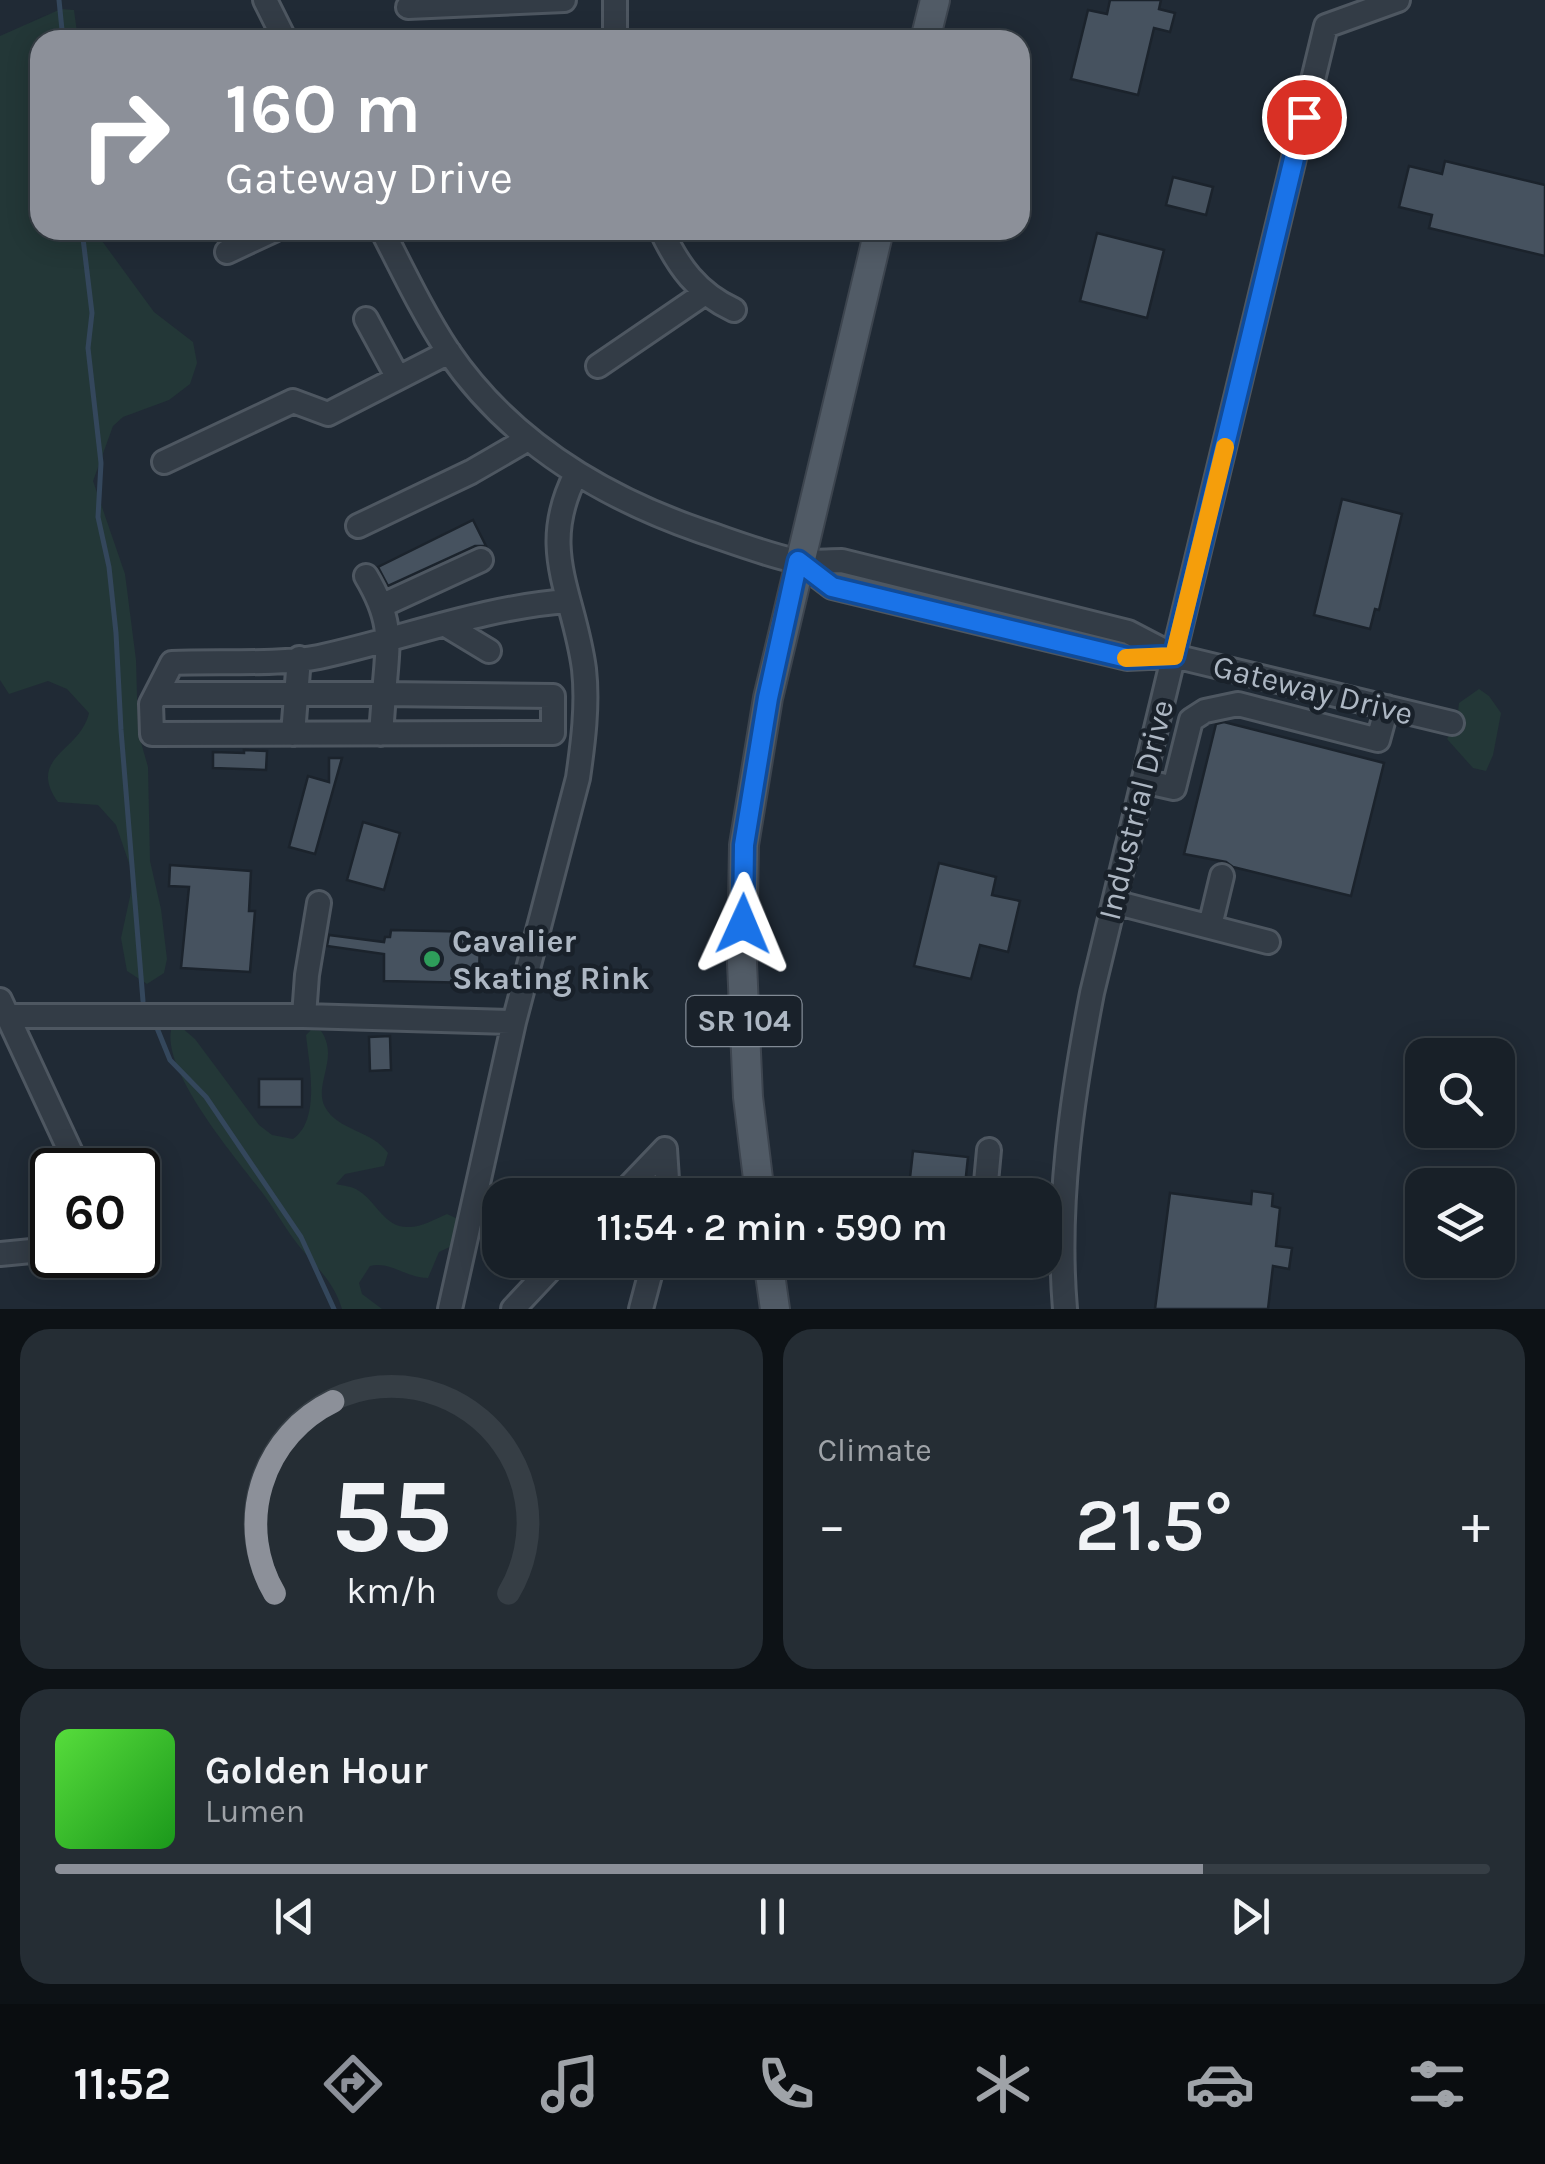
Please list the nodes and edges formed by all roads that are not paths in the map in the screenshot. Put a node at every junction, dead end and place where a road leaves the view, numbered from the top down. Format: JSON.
{"nodes":[{"id":1,"x":264,"y":0,"type":"edge"},
{"id":2,"x":564,"y":0,"type":"edge"},
{"id":3,"x":934,"y":0,"type":"edge"},
{"id":4,"x":1398,"y":0,"type":"edge"},
{"id":5,"x":607,"y":1,"type":"edge"},
{"id":6,"x":408,"y":7,"type":"dead end"},
{"id":7,"x":280,"y":30,"type":"edge"},
{"id":8,"x":614,"y":30,"type":"edge"},
{"id":9,"x":927,"y":30,"type":"edge"},
{"id":10,"x":252,"y":240,"type":"edge"},
{"id":11,"x":387,"y":240,"type":"edge"},
{"id":12,"x":667,"y":240,"type":"edge"},
{"id":13,"x":877,"y":240,"type":"edge"},
{"id":14,"x":226,"y":252,"type":"dead end"},
{"id":15,"x":704,"y":293,"type":"junction"},
{"id":16,"x":734,"y":310,"type":"dead end"},
{"id":17,"x":366,"y":319,"type":"dead end"},
{"id":18,"x":449,"y":352,"type":"junction"},
{"id":19,"x":598,"y":366,"type":"dead end"},
{"id":20,"x":398,"y":378,"type":"junction"},
{"id":21,"x":528,"y":439,"type":"junction"},
{"id":22,"x":164,"y":462,"type":"dead end"},
{"id":23,"x":576,"y":474,"type":"junction"},
{"id":24,"x":358,"y":526,"type":"dead end"},
{"id":25,"x":481,"y":560,"type":"dead end"},
{"id":26,"x":798,"y":561,"type":"junction"},
{"id":27,"x":366,"y":576,"type":"dead end"},
{"id":28,"x":568,"y":601,"type":"junction"},
{"id":29,"x":383,"y":605,"type":"junction"},
{"id":30,"x":446,"y":625,"type":"junction"},
{"id":31,"x":388,"y":639,"type":"junction"},
{"id":32,"x":489,"y":651,"type":"dead end"},
{"id":33,"x":1174,"y":656,"type":"junction"},
{"id":34,"x":299,"y":658,"type":"junction"},
{"id":35,"x":158,"y":694,"type":"junction"},
{"id":36,"x":296,"y":694,"type":"junction"},
{"id":37,"x":384,"y":694,"type":"junction"},
{"id":38,"x":1388,"y":708,"type":"junction"},
{"id":39,"x":1452,"y":723,"type":"dead end"},
{"id":40,"x":293,"y":734,"type":"junction"},
{"id":41,"x":380,"y":734,"type":"junction"},
{"id":42,"x":1143,"y":782,"type":"junction"},
{"id":43,"x":1222,"y":876,"type":"dead end"},
{"id":44,"x":320,"y":902,"type":"dead end"},
{"id":45,"x":1114,"y":902,"type":"junction"},
{"id":46,"x":1210,"y":926,"type":"junction"},
{"id":47,"x":1268,"y":942,"type":"dead end"},
{"id":48,"x":4,"y":1008,"type":"edge"},
{"id":49,"x":304,"y":1016,"type":"junction"},
{"id":50,"x":514,"y":1022,"type":"junction"},
{"id":51,"x":69,"y":1148,"type":"edge"},
{"id":52,"x":989,"y":1150,"type":"dead end"},
{"id":53,"x":637,"y":1178,"type":"edge"},
{"id":54,"x":667,"y":1178,"type":"edge"},
{"id":55,"x":758,"y":1178,"type":"edge"},
{"id":56,"x":986,"y":1178,"type":"edge"},
{"id":57,"x":1058,"y":1178,"type":"edge"},
{"id":58,"x":30,"y":1251,"type":"edge"},
{"id":59,"x":0,"y":1254,"type":"edge"},
{"id":60,"x":1062,"y":1264,"type":"edge"},
{"id":61,"x":542,"y":1278,"type":"edge"},
{"id":62,"x":649,"y":1278,"type":"edge"},
{"id":63,"x":771,"y":1278,"type":"edge"},
{"id":64,"x":450,"y":1309,"type":"edge"},
{"id":65,"x":513,"y":1309,"type":"edge"},
{"id":66,"x":641,"y":1309,"type":"edge"},
{"id":67,"x":775,"y":1309,"type":"edge"},
{"id":68,"x":1065,"y":1309,"type":"edge"}],
"edges":[{"from":1,"to":7,"type":"street"},
{"from":2,"to":6,"type":"street"},
{"from":3,"to":9,"type":"main road"},
{"from":4,"to":33,"type":"street","name":"Industrial Drive"},
{"from":5,"to":8,"type":"street"},
{"from":10,"to":14,"type":"street"},
{"from":11,"to":18,"type":"street","name":"Gateway Drive"},
{"from":12,"to":15,"type":"street"},
{"from":13,"to":26,"type":"main road","number":"SR 104"},
{"from":15,"to":16,"type":"street"},
{"from":15,"to":19,"type":"street"},
{"from":17,"to":20,"type":"street"},
{"from":18,"to":20,"type":"street"},
{"from":18,"to":21,"type":"street","name":"Gateway Drive"},
{"from":20,"to":22,"type":"street"},
{"from":21,"to":23,"type":"street","name":"Gateway Drive"},
{"from":21,"to":24,"type":"street"},
{"from":23,"to":26,"type":"street","name":"Gateway Drive"},
{"from":23,"to":28,"type":"street"},
{"from":25,"to":29,"type":"street"},
{"from":26,"to":33,"type":"street","name":"Gateway Drive"},
{"from":26,"to":55,"type":"main road","number":"SR 104"},
{"from":27,"to":29,"type":"street"},
{"from":28,"to":30,"type":"street"},
{"from":28,"to":50,"type":"street"},
{"from":29,"to":31,"type":"street"},
{"from":30,"to":31,"type":"street"},
{"from":30,"to":32,"type":"street"},
{"from":31,"to":34,"type":"street"},
{"from":31,"to":37,"type":"street"},
{"from":33,"to":38,"type":"street","name":"Gateway Drive"},
{"from":33,"to":42,"type":"street","name":"Industrial Drive"},
{"from":34,"to":35,"type":"street"},
{"from":34,"to":36,"type":"street"},
{"from":35,"to":36,"type":"street"},
{"from":35,"to":40,"type":"street"},
{"from":36,"to":37,"type":"street"},
{"from":36,"to":40,"type":"street"},
{"from":37,"to":41,"type":"street"},
{"from":37,"to":41,"type":"street"},
{"from":38,"to":39,"type":"street","name":"Gateway Drive"},
{"from":38,"to":42,"type":"street"},
{"from":40,"to":41,"type":"street"},
{"from":42,"to":45,"type":"street","name":"Industrial Drive"},
{"from":43,"to":46,"type":"street"},
{"from":44,"to":49,"type":"street"},
{"from":45,"to":46,"type":"street"},
{"from":45,"to":57,"type":"street","name":"Industrial Drive"},
{"from":46,"to":47,"type":"street"},
{"from":48,"to":49,"type":"street"},
{"from":48,"to":51,"type":"street"},
{"from":49,"to":50,"type":"street"},
{"from":50,"to":64,"type":"street"},
{"from":52,"to":56,"type":"street"},
{"from":53,"to":54,"type":"street"},
{"from":58,"to":59,"type":"street"},
{"from":60,"to":68,"type":"street","name":"Industrial Drive"},
{"from":61,"to":65,"type":"street"},
{"from":62,"to":66,"type":"street"},
{"from":63,"to":67,"type":"main road"}]}
